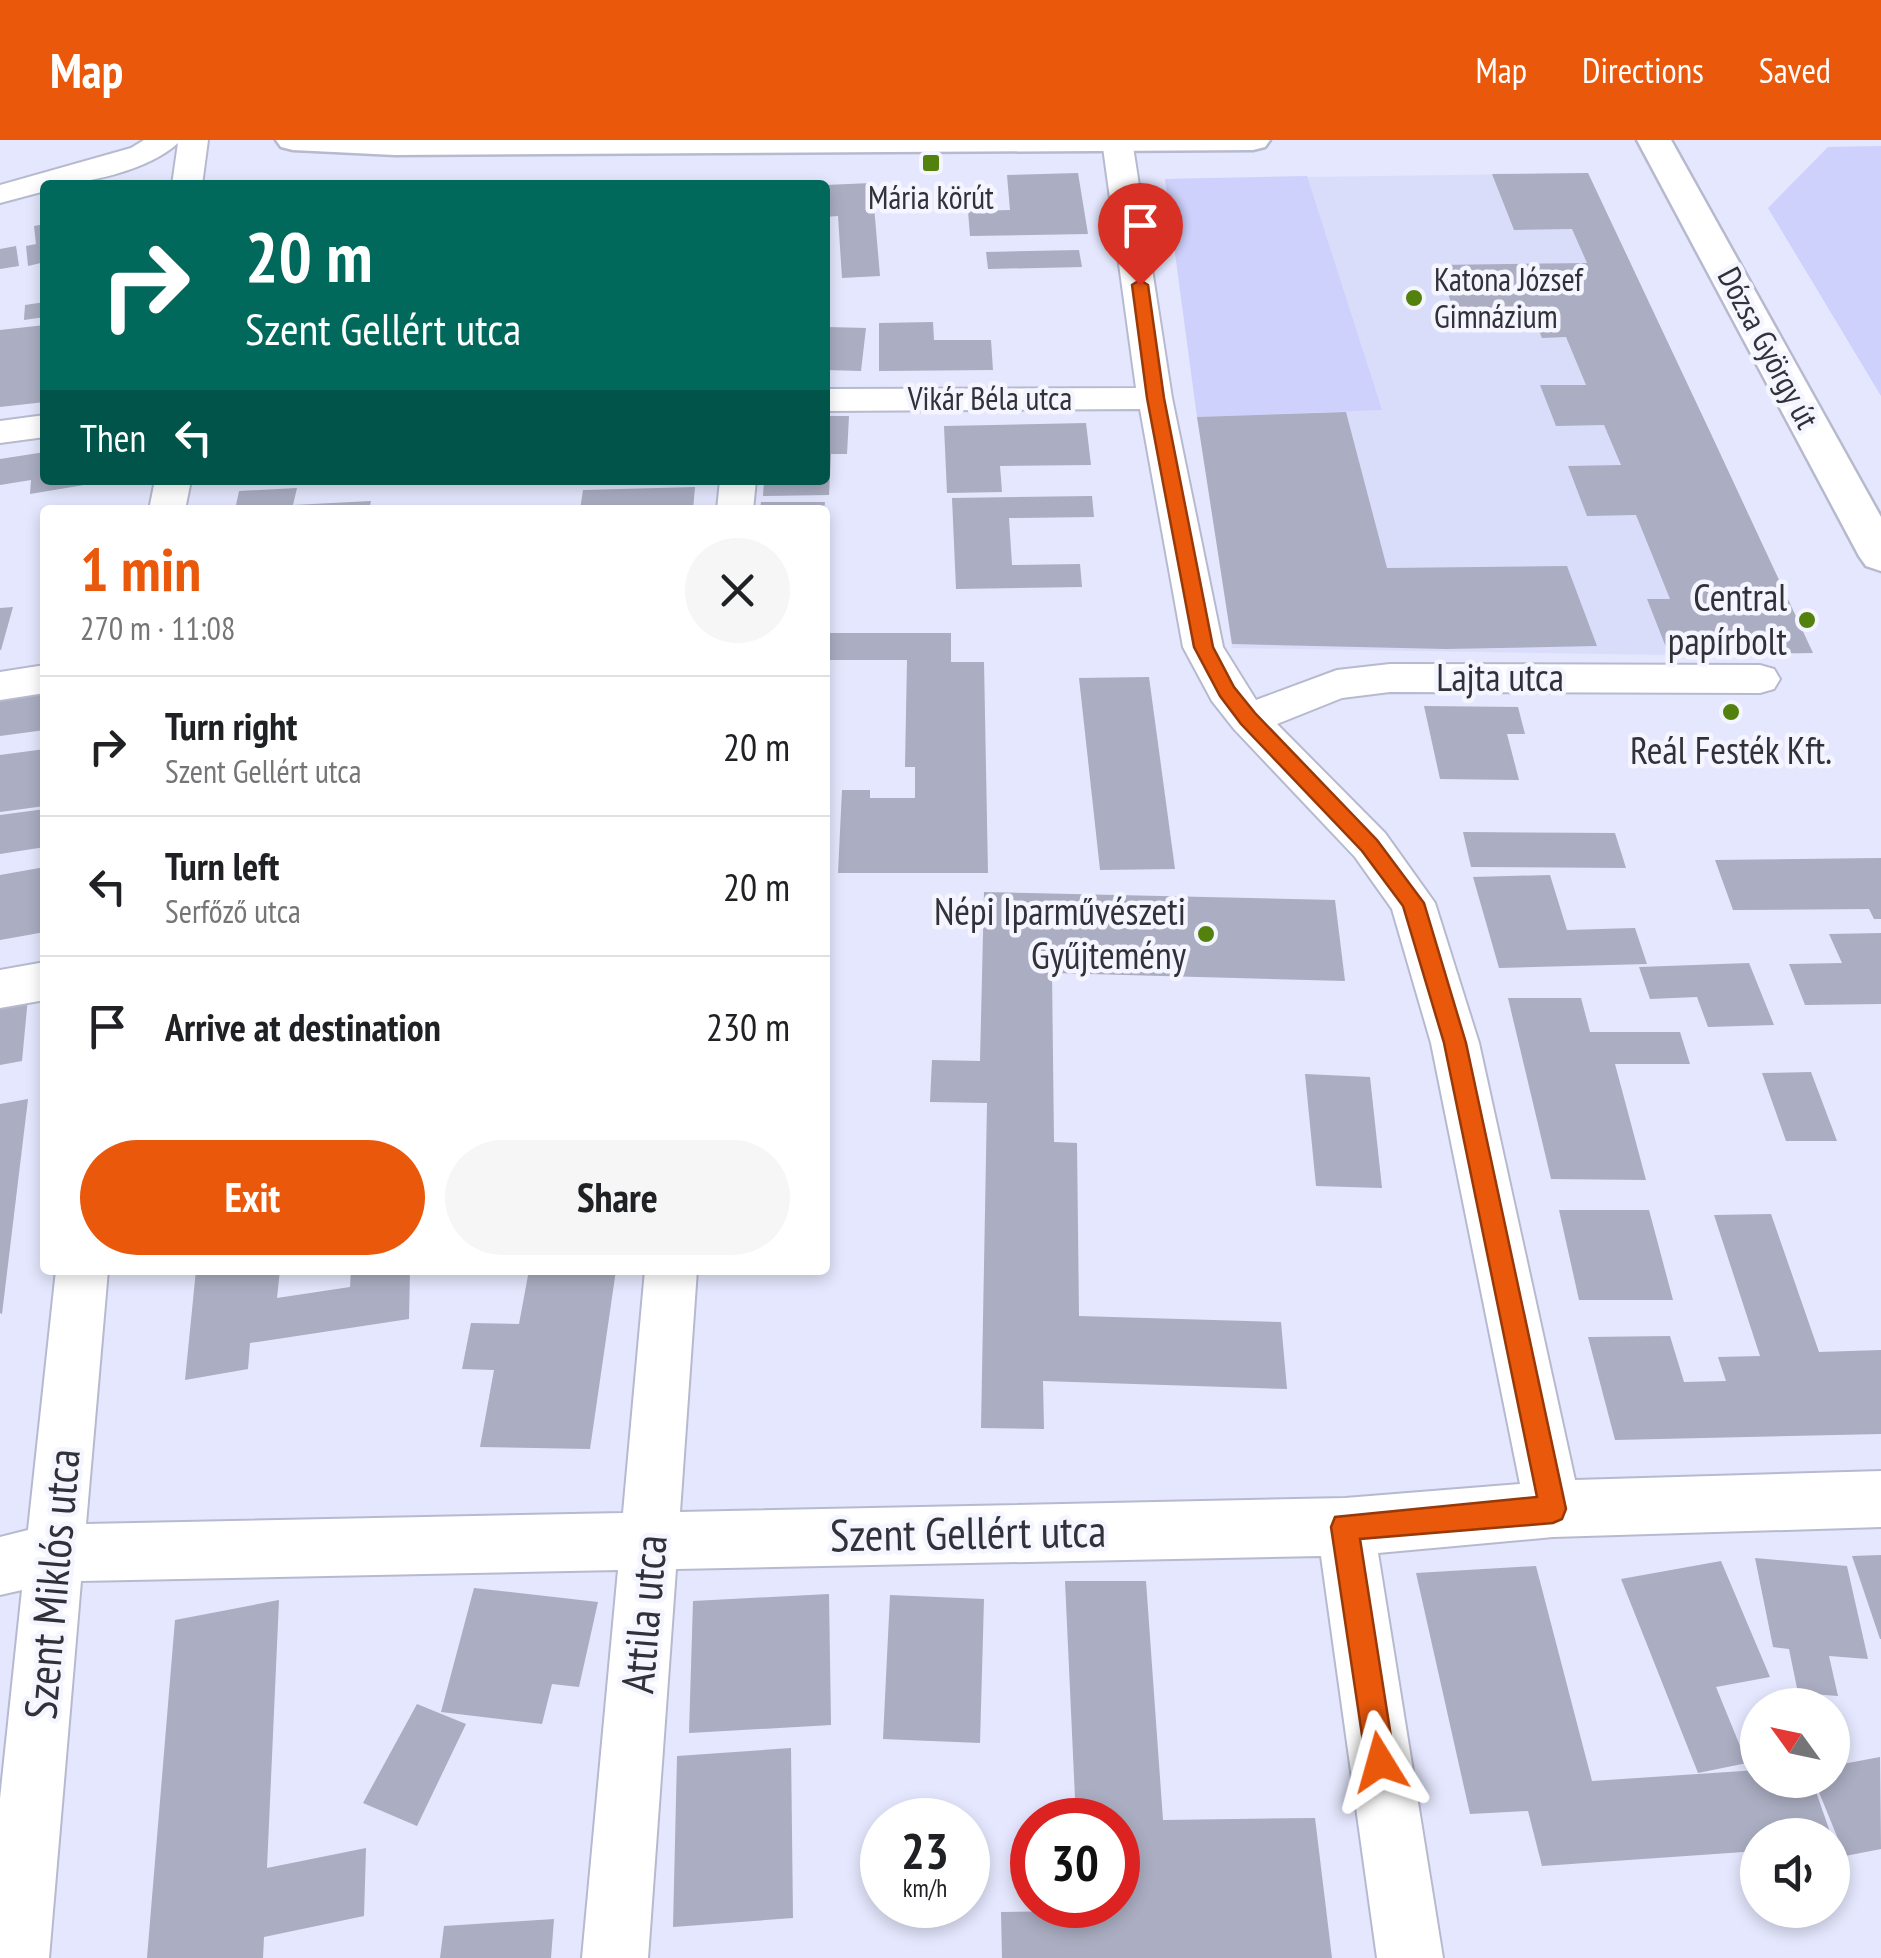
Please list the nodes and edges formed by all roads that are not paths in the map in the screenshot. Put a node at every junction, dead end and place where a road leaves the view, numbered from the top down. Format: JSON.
{"nodes":[{"id":1,"x":164,"y":140,"type":"edge"},
{"id":2,"x":193,"y":140,"type":"edge"},
{"id":3,"x":292,"y":140,"type":"edge"},
{"id":4,"x":1253,"y":140,"type":"edge"},
{"id":5,"x":1654,"y":140,"type":"edge"},
{"id":6,"x":789,"y":141,"type":"edge"},
{"id":7,"x":368,"y":142,"type":"edge"},
{"id":8,"x":1117,"y":142,"type":"edge"},
{"id":9,"x":50,"y":180,"type":"edge"},
{"id":10,"x":187,"y":180,"type":"edge"},
{"id":11,"x":40,"y":183,"type":"edge"},
{"id":12,"x":0,"y":194,"type":"edge"},
{"id":13,"x":1155,"y":398,"type":"junction"},
{"id":14,"x":830,"y":400,"type":"edge"},
{"id":15,"x":40,"y":427,"type":"edge"},
{"id":16,"x":0,"y":432,"type":"edge"},
{"id":17,"x":1881,"y":556,"type":"edge"},
{"id":18,"x":1760,"y":679,"type":"dead end"},
{"id":19,"x":40,"y":681,"type":"edge"},
{"id":20,"x":0,"y":686,"type":"edge"},
{"id":21,"x":1248,"y":718,"type":"junction"},
{"id":22,"x":40,"y":982,"type":"edge"},
{"id":23,"x":0,"y":989,"type":"edge"},
{"id":24,"x":81,"y":1275,"type":"edge"},
{"id":25,"x":671,"y":1275,"type":"edge"},
{"id":26,"x":1881,"y":1499,"type":"edge"},
{"id":27,"x":1553,"y":1509,"type":"junction"},
{"id":28,"x":1345,"y":1527,"type":"junction"},
{"id":29,"x":650,"y":1539,"type":"junction"},
{"id":30,"x":27,"y":1560,"type":"edge"},
{"id":31,"x":16,"y":1958,"type":"edge"},
{"id":32,"x":616,"y":1958,"type":"edge"},
{"id":33,"x":1410,"y":1958,"type":"edge"}],
"edges":[{"from":1,"to":9,"type":"street"},
{"from":2,"to":10,"type":"street"},
{"from":3,"to":7,"type":"main road"},
{"from":4,"to":8,"type":"main road"},
{"from":5,"to":17,"type":"main road","name":"Dózsa György út"},
{"from":6,"to":7,"type":"main road"},
{"from":6,"to":8,"type":"main road"},
{"from":8,"to":13,"type":"street"},
{"from":11,"to":12,"type":"street"},
{"from":13,"to":14,"type":"street","name":"Vikár Béla utca"},
{"from":13,"to":21,"type":"street"},
{"from":15,"to":16,"type":"street"},
{"from":18,"to":21,"type":"street","name":"Lajta utca"},
{"from":19,"to":20,"type":"street"},
{"from":21,"to":27,"type":"street"},
{"from":22,"to":23,"type":"street"},
{"from":24,"to":30,"type":"street","name":"Szent Miklós utca"},
{"from":25,"to":29,"type":"street","name":"Attila utca"},
{"from":26,"to":27,"type":"street","name":"Szent Gellért utca"},
{"from":27,"to":28,"type":"street","name":"Szent Gellért utca"},
{"from":28,"to":29,"type":"street","name":"Szent Gellért utca"},
{"from":28,"to":33,"type":"street"},
{"from":29,"to":30,"type":"street","name":"Szent Gellért utca"},
{"from":29,"to":32,"type":"street","name":"Attila utca"},
{"from":30,"to":31,"type":"street","name":"Szent Miklós utca"}]}
